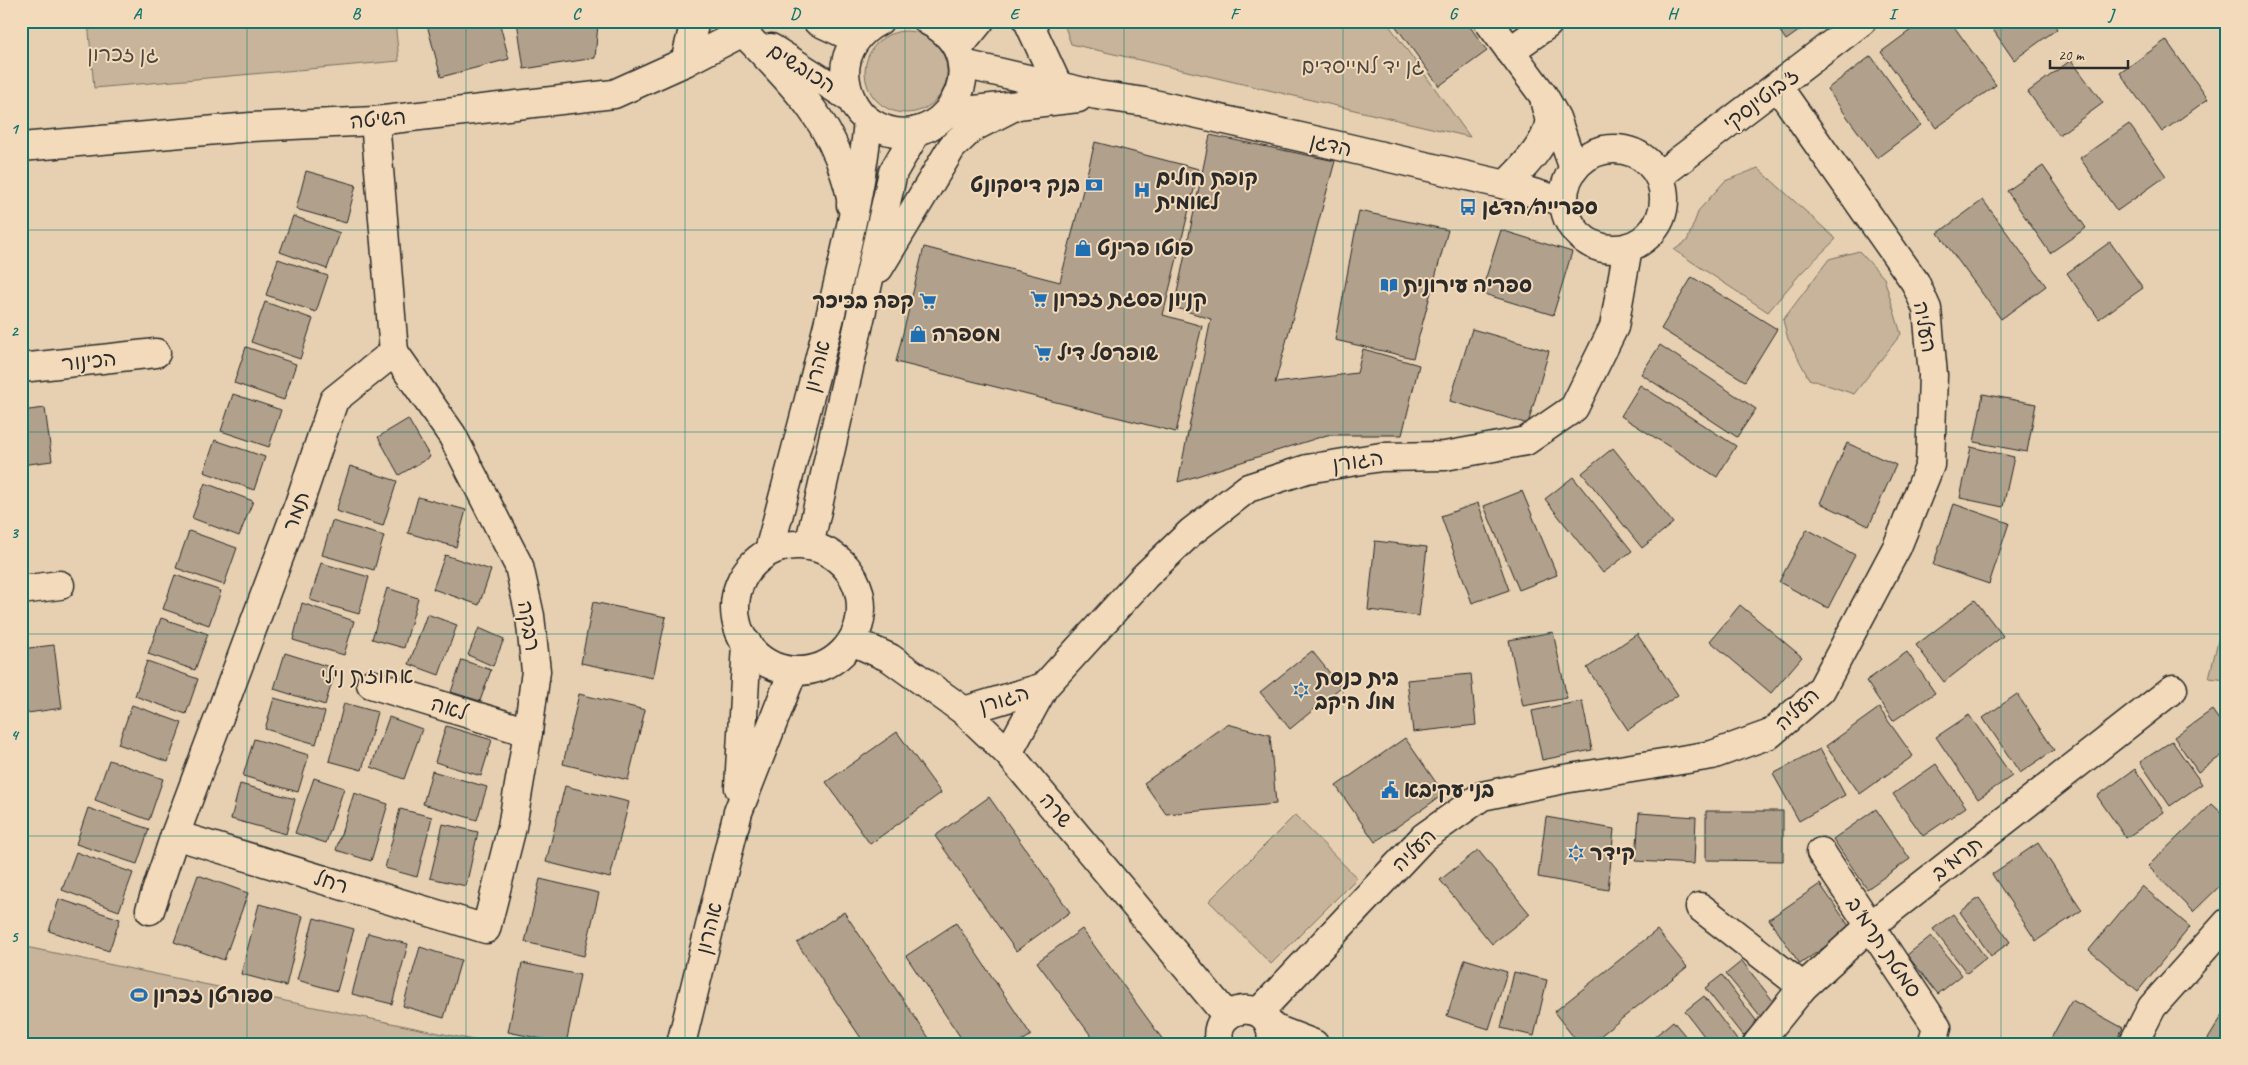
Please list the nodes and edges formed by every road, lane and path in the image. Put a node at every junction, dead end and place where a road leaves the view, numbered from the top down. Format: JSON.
{"nodes":[{"id":1,"x":695,"y":21,"type":"edge"},
{"id":2,"x":817,"y":21,"type":"edge"},
{"id":3,"x":878,"y":21,"type":"edge"},
{"id":4,"x":928,"y":21,"type":"edge"},
{"id":5,"x":980,"y":21,"type":"edge"},
{"id":6,"x":1028,"y":21,"type":"edge"},
{"id":7,"x":1488,"y":21,"type":"edge"},
{"id":8,"x":1862,"y":21,"type":"edge"},
{"id":9,"x":1548,"y":24,"type":"dead end"},
{"id":10,"x":737,"y":26,"type":"edge"},
{"id":11,"x":856,"y":39,"type":"junction"},
{"id":12,"x":1510,"y":51,"type":"junction"},
{"id":13,"x":960,"y":56,"type":"junction"},
{"id":14,"x":685,"y":62,"type":"junction"},
{"id":15,"x":1058,"y":86,"type":"junction"},
{"id":16,"x":1778,"y":87,"type":"junction"},
{"id":17,"x":1543,"y":95,"type":"junction"},
{"id":18,"x":1096,"y":96,"type":"junction"},
{"id":19,"x":850,"y":98,"type":"junction"},
{"id":20,"x":1015,"y":106,"type":"junction"},
{"id":21,"x":948,"y":113,"type":"junction"},
{"id":22,"x":375,"y":120,"type":"junction"},
{"id":23,"x":868,"y":120,"type":"junction"},
{"id":24,"x":916,"y":131,"type":"junction"},
{"id":25,"x":21,"y":148,"type":"edge"},
{"id":26,"x":1574,"y":169,"type":"junction"},
{"id":27,"x":1659,"y":176,"type":"junction"},
{"id":28,"x":1506,"y":185,"type":"junction"},
{"id":29,"x":1564,"y":202,"type":"junction"},
{"id":30,"x":850,"y":229,"type":"junction"},
{"id":31,"x":1628,"y":247,"type":"junction"},
{"id":32,"x":866,"y":291,"type":"junction"},
{"id":33,"x":394,"y":352,"type":"junction"},
{"id":34,"x":156,"y":354,"type":"dead end"},
{"id":35,"x":21,"y":368,"type":"edge"},
{"id":36,"x":809,"y":546,"type":"junction"},
{"id":37,"x":769,"y":552,"type":"junction"},
{"id":38,"x":60,"y":585,"type":"dead end"},
{"id":39,"x":21,"y":590,"type":"edge"},
{"id":40,"x":852,"y":641,"type":"junction"},
{"id":41,"x":747,"y":643,"type":"junction"},
{"id":42,"x":793,"y":671,"type":"junction"},
{"id":43,"x":371,"y":684,"type":"dead end"},
{"id":44,"x":1044,"y":687,"type":"junction"},
{"id":45,"x":2173,"y":689,"type":"dead end"},
{"id":46,"x":964,"y":711,"type":"junction"},
{"id":47,"x":528,"y":732,"type":"junction"},
{"id":48,"x":1008,"y":753,"type":"junction"},
{"id":49,"x":738,"y":812,"type":"junction"},
{"id":50,"x":175,"y":835,"type":"junction"},
{"id":51,"x":1821,"y":852,"type":"dead end"},
{"id":52,"x":1700,"y":907,"type":"dead end"},
{"id":53,"x":150,"y":910,"type":"dead end"},
{"id":54,"x":2227,"y":923,"type":"edge"},
{"id":55,"x":1870,"y":926,"type":"junction"},
{"id":56,"x":486,"y":929,"type":"joint"},
{"id":57,"x":1803,"y":987,"type":"junction"},
{"id":58,"x":1227,"y":1016,"type":"junction"},
{"id":59,"x":1266,"y":1028,"type":"edge"},
{"id":60,"x":680,"y":1044,"type":"edge"},
{"id":61,"x":1220,"y":1044,"type":"edge"},
{"id":62,"x":1314,"y":1044,"type":"edge"},
{"id":63,"x":1757,"y":1044,"type":"edge"},
{"id":64,"x":1932,"y":1044,"type":"edge"},
{"id":65,"x":2133,"y":1044,"type":"edge"}],
"edges":[{"from":1,"to":14,"type":"street"},
{"from":2,"to":11,"type":"street"},
{"from":3,"to":11,"type":"street"},
{"from":4,"to":13,"type":"street"},
{"from":5,"to":13,"type":"street"},
{"from":6,"to":15,"type":"street"},
{"from":7,"to":12,"type":"street"},
{"from":8,"to":16,"type":"street","name":"ז'בוטינסקי"},
{"from":9,"to":12,"type":"street"},
{"from":10,"to":14,"type":"street","name":"השיטה"},
{"from":10,"to":19,"type":"street","name":"הכובשים"},
{"from":10,"to":30,"type":"street"},
{"from":11,"to":19,"type":"street"},
{"from":12,"to":17,"type":"street"},
{"from":13,"to":15,"type":"street","name":"הדגן"},
{"from":13,"to":21,"type":"street"},
{"from":14,"to":22,"type":"street","name":"השיטה"},
{"from":15,"to":18,"type":"street","name":"הדגן"},
{"from":16,"to":27,"type":"street","name":"ז'בוטינסקי"},
{"from":16,"to":59,"type":"street","name":"העליה"},
{"from":17,"to":26,"type":"street"},
{"from":17,"to":28,"type":"street"},
{"from":18,"to":20,"type":"street","name":"הדגן"},
{"from":18,"to":28,"type":"street","name":"הדגן"},
{"from":19,"to":23,"type":"street"},
{"from":20,"to":21,"type":"street","name":"הדגן"},
{"from":20,"to":32,"type":"street"},
{"from":21,"to":24,"type":"street"},
{"from":22,"to":25,"type":"street","name":"השיטה"},
{"from":22,"to":33,"type":"street"},
{"from":23,"to":24,"type":"street"},
{"from":23,"to":30,"type":"street","name":"אהרון"},
{"from":24,"to":32,"type":"street","name":"אהרון"},
{"from":26,"to":27,"type":"street"},
{"from":26,"to":29,"type":"street"},
{"from":27,"to":31,"type":"street"},
{"from":28,"to":29,"type":"street","name":"הדגן"},
{"from":29,"to":31,"type":"street"},
{"from":30,"to":37,"type":"street","name":"אהרון"},
{"from":31,"to":44,"type":"street","name":"הגורן"},
{"from":32,"to":36,"type":"street","name":"אהרון"},
{"from":33,"to":47,"type":"street","name":"רבקה"},
{"from":33,"to":50,"type":"street","name":"תמר"},
{"from":34,"to":35,"type":"street","name":"הכינור"},
{"from":36,"to":37,"type":"street"},
{"from":36,"to":40,"type":"street"},
{"from":37,"to":41,"type":"street"},
{"from":38,"to":39,"type":"street"},
{"from":40,"to":42,"type":"street"},
{"from":40,"to":46,"type":"street","name":"שרה"},
{"from":41,"to":42,"type":"street"},
{"from":41,"to":49,"type":"street","name":"אהרון"},
{"from":42,"to":49,"type":"street","name":"אהרון"},
{"from":43,"to":47,"type":"street","name":"לאה"},
{"from":44,"to":46,"type":"street","name":"הגורן"},
{"from":44,"to":48,"type":"street","name":"הגורן"},
{"from":45,"to":55,"type":"street","name":"תרמ\"ב"},
{"from":46,"to":48,"type":"street","name":"שרה"},
{"from":47,"to":56,"type":"street","name":"רבקה"},
{"from":48,"to":58,"type":"street","name":"שרה"},
{"from":49,"to":60,"type":"street","name":"אהרון"},
{"from":50,"to":53,"type":"street","name":"תמר"},
{"from":50,"to":56,"type":"street","name":"רחל"},
{"from":51,"to":55,"type":"street","name":"סמטת תרמ\"ב"},
{"from":52,"to":57,"type":"street"},
{"from":54,"to":65,"type":"street"},
{"from":55,"to":57,"type":"street","name":"תרמ\"ב"},
{"from":55,"to":64,"type":"street","name":"סמטת תרמ\"ב"},
{"from":57,"to":63,"type":"street","name":"תרמ\"ב"},
{"from":58,"to":59,"type":"street"},
{"from":58,"to":61,"type":"street"},
{"from":59,"to":62,"type":"street"}]}
